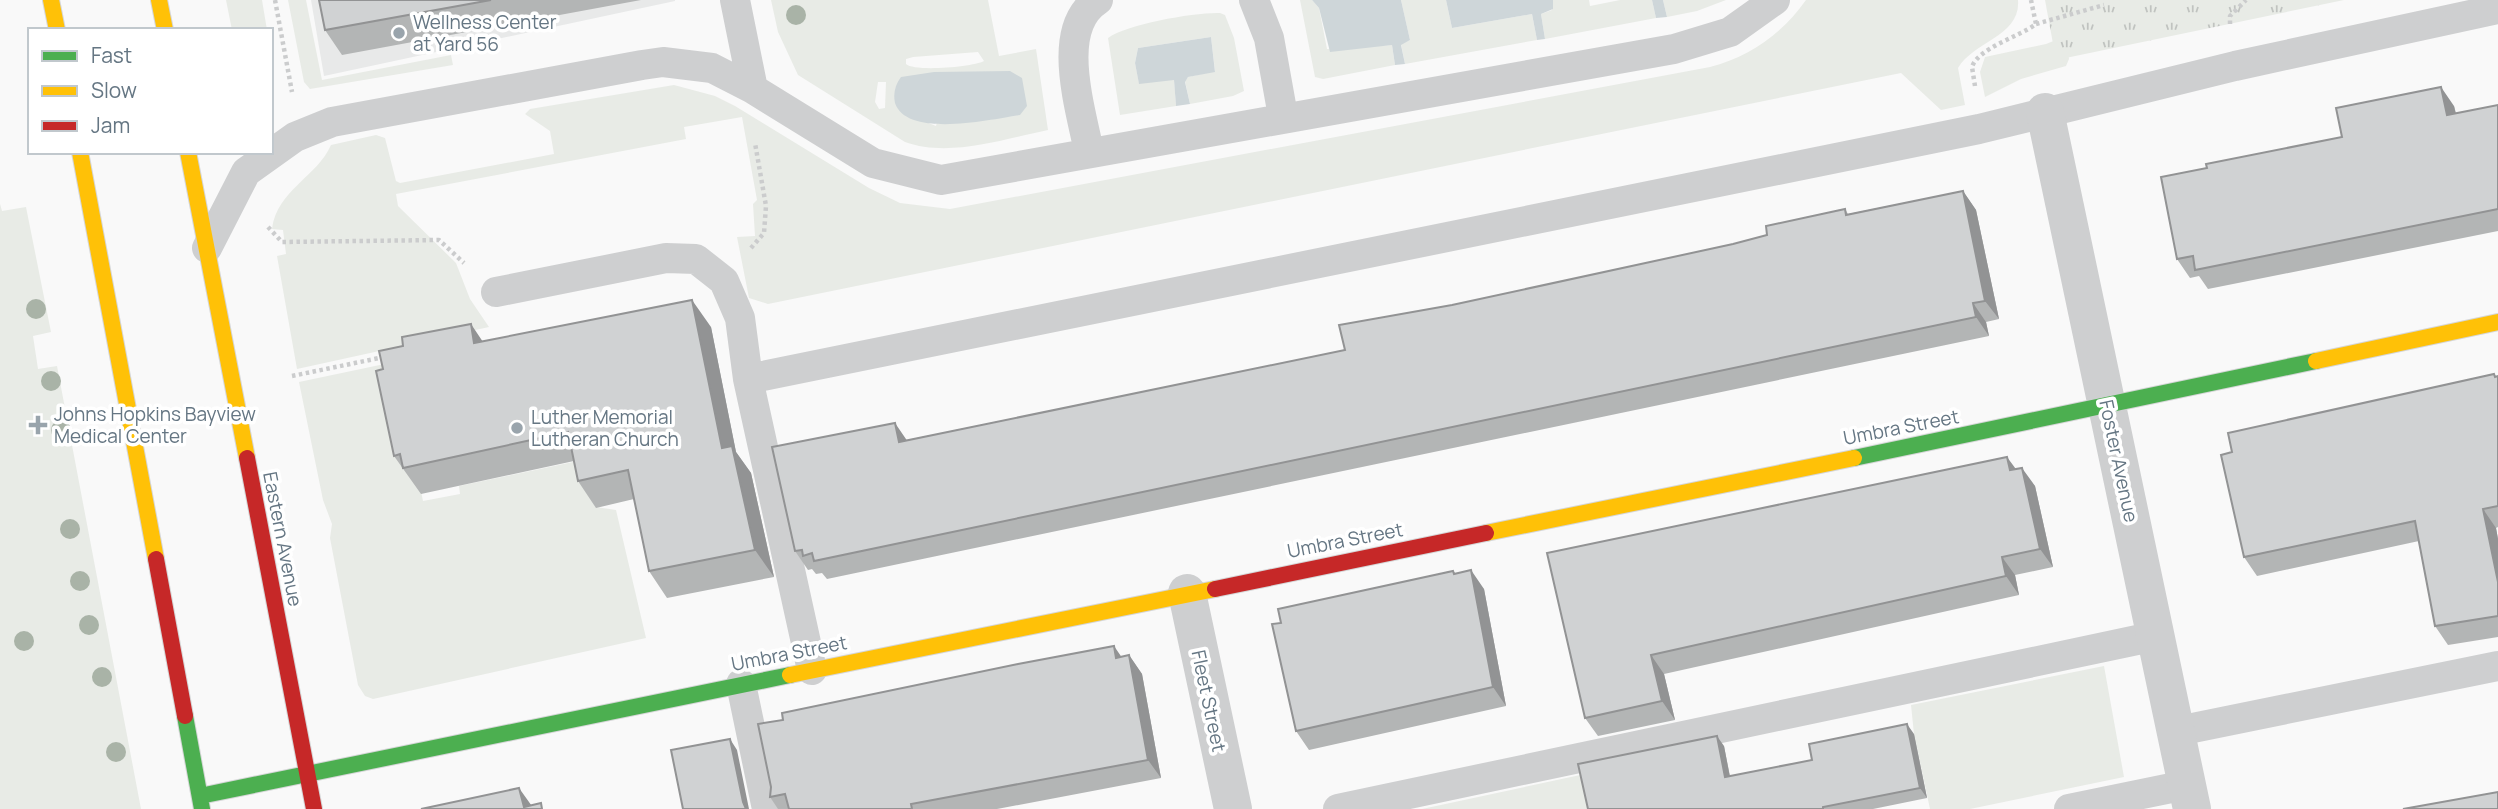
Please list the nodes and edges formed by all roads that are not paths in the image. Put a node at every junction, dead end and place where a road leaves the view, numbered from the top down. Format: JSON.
{"nodes":[{"id":1,"x":51,"y":0,"type":"edge"},
{"id":2,"x":159,"y":0,"type":"edge"},
{"id":3,"x":735,"y":0,"type":"edge"},
{"id":4,"x":1098,"y":0,"type":"edge"},
{"id":5,"x":1254,"y":0,"type":"edge"},
{"id":6,"x":1775,"y":0,"type":"edge"},
{"id":7,"x":2498,"y":9,"type":"edge"},
{"id":8,"x":57,"y":28,"type":"edge"},
{"id":9,"x":165,"y":28,"type":"edge"},
{"id":10,"x":753,"y":89,"type":"junction"},
{"id":11,"x":2045,"y":112,"type":"junction"},
{"id":12,"x":1283,"y":116,"type":"junction"},
{"id":13,"x":1089,"y":152,"type":"junction"},
{"id":14,"x":273,"y":153,"type":"edge"},
{"id":15,"x":80,"y":154,"type":"edge"},
{"id":16,"x":188,"y":154,"type":"edge"},
{"id":17,"x":271,"y":154,"type":"edge"},
{"id":18,"x":207,"y":248,"type":"junction"},
{"id":19,"x":496,"y":292,"type":"road end"},
{"id":20,"x":2498,"y":322,"type":"edge"},
{"id":21,"x":748,"y":379,"type":"junction"},
{"id":22,"x":2107,"y":406,"type":"junction"},
{"id":23,"x":1187,"y":593,"type":"junction"},
{"id":24,"x":2156,"y":636,"type":"junction"},
{"id":25,"x":2498,"y":666,"type":"edge"},
{"id":26,"x":812,"y":670,"type":"junction"},
{"id":27,"x":741,"y":684,"type":"junction"},
{"id":28,"x":2178,"y":731,"type":"junction"},
{"id":29,"x":307,"y":774,"type":"junction"},
{"id":30,"x":2189,"y":797,"type":"edge"},
{"id":31,"x":201,"y":802,"type":"edge"},
{"id":32,"x":314,"y":809,"type":"edge"},
{"id":33,"x":767,"y":809,"type":"edge"},
{"id":34,"x":1233,"y":809,"type":"edge"},
{"id":35,"x":1338,"y":809,"type":"edge"},
{"id":36,"x":2069,"y":809,"type":"edge"}],
"edges":[{"from":1,"to":8,"type":"street"},
{"from":2,"to":9,"type":"street"},
{"from":3,"to":10,"type":"lane"},
{"from":4,"to":13,"type":"lane"},
{"from":5,"to":12,"type":"lane"},
{"from":6,"to":12,"type":"lane"},
{"from":7,"to":11,"type":"lane"},
{"from":10,"to":13,"type":"lane"},
{"from":10,"to":14,"type":"lane"},
{"from":11,"to":21,"type":"lane"},
{"from":11,"to":22,"type":"street","name":"Foster Avenue"},
{"from":12,"to":13,"type":"lane"},
{"from":15,"to":31,"type":"street"},
{"from":16,"to":18,"type":"street","name":"Eastern Avenue"},
{"from":17,"to":18,"type":"lane"},
{"from":18,"to":29,"type":"street","name":"Eastern Avenue"},
{"from":19,"to":21,"type":"lane"},
{"from":20,"to":22,"type":"street","name":"Umbra Street"},
{"from":21,"to":26,"type":"lane"},
{"from":22,"to":23,"type":"street","name":"Umbra Street"},
{"from":22,"to":24,"type":"street","name":"Foster Avenue"},
{"from":23,"to":26,"type":"street","name":"Umbra Street"},
{"from":23,"to":34,"type":"street","name":"Fleet Street"},
{"from":24,"to":28,"type":"street","name":"Foster Avenue"},
{"from":24,"to":35,"type":"lane"},
{"from":25,"to":28,"type":"lane"},
{"from":26,"to":27,"type":"street","name":"Umbra Street"},
{"from":27,"to":29,"type":"street","name":"Umbra Street"},
{"from":27,"to":33,"type":"lane"},
{"from":28,"to":30,"type":"street","name":"Foster Avenue"},
{"from":29,"to":31,"type":"street","name":"Umbra Street"},
{"from":29,"to":32,"type":"street","name":"Eastern Avenue"},
{"from":30,"to":36,"type":"lane"}]}
